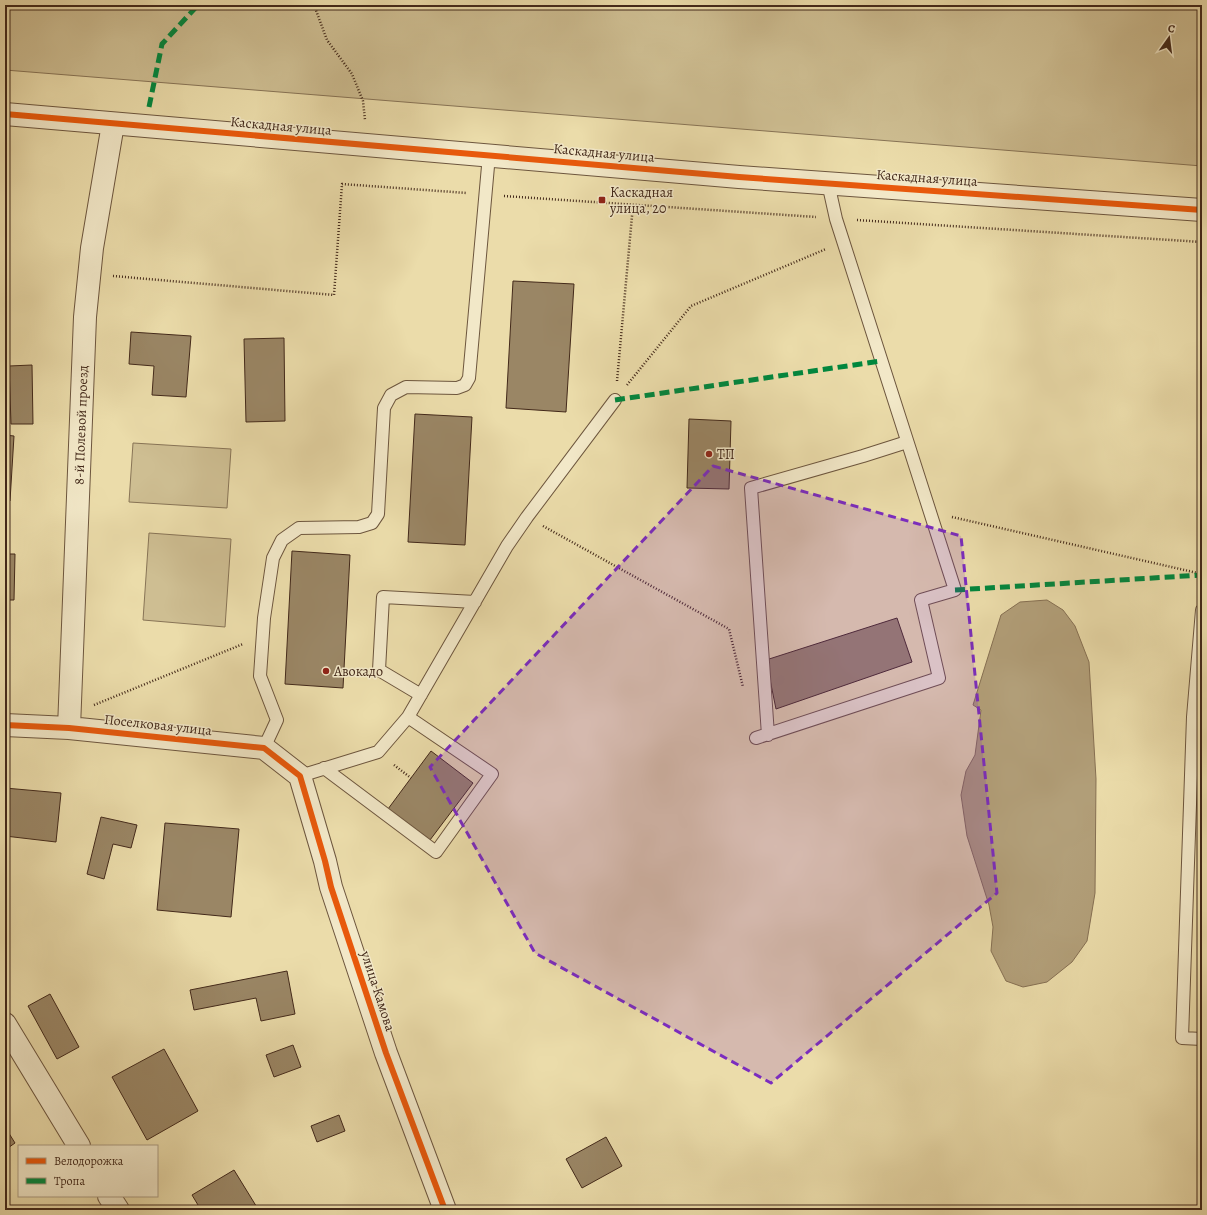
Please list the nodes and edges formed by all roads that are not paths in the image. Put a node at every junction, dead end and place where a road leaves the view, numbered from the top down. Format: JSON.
{"nodes":[{"id":1,"x":5,"y":114,"type":"edge"},
{"id":2,"x":113,"y":124,"type":"junction"},
{"id":3,"x":489,"y":156,"type":"junction"},
{"id":4,"x":828,"y":183,"type":"junction"},
{"id":5,"x":1202,"y":210,"type":"edge"},
{"id":6,"x":615,"y":400,"type":"road end"},
{"id":7,"x":907,"y":442,"type":"junction"},
{"id":8,"x":474,"y":602,"type":"junction"},
{"id":9,"x":1202,"y":610,"type":"edge"},
{"id":10,"x":421,"y":695,"type":"junction"},
{"id":11,"x":408,"y":717,"type":"junction"},
{"id":12,"x":69,"y":722,"type":"junction"},
{"id":13,"x":5,"y":725,"type":"edge"},
{"id":14,"x":768,"y":735,"type":"junction"},
{"id":15,"x":756,"y":738,"type":"dead end"},
{"id":16,"x":264,"y":748,"type":"junction"},
{"id":17,"x":324,"y":768,"type":"junction"},
{"id":18,"x":300,"y":776,"type":"junction"},
{"id":19,"x":5,"y":1024,"type":"edge"},
{"id":20,"x":1202,"y":1039,"type":"edge"},
{"id":21,"x":78,"y":1145,"type":"edge"},
{"id":22,"x":110,"y":1197,"type":"edge"},
{"id":23,"x":118,"y":1210,"type":"edge"},
{"id":24,"x":445,"y":1210,"type":"edge"}],
"edges":[{"from":1,"to":2,"type":"street","name":"Каскадная улица"},
{"from":2,"to":3,"type":"street","name":"Каскадная улица"},
{"from":2,"to":12,"type":"street","name":"8-й Полевой проезд"},
{"from":3,"to":4,"type":"street","name":"Каскадная улица"},
{"from":3,"to":16,"type":"lane"},
{"from":4,"to":5,"type":"street","name":"Каскадная улица"},
{"from":4,"to":7,"type":"lane"},
{"from":6,"to":8,"type":"lane"},
{"from":7,"to":14,"type":"lane"},
{"from":7,"to":14,"type":"lane"},
{"from":8,"to":10,"type":"lane"},
{"from":8,"to":10,"type":"lane"},
{"from":9,"to":20,"type":"lane"},
{"from":10,"to":11,"type":"lane"},
{"from":11,"to":17,"type":"lane"},
{"from":11,"to":17,"type":"lane"},
{"from":12,"to":13,"type":"street","name":"Поселковая улица"},
{"from":12,"to":16,"type":"street","name":"Поселковая улица"},
{"from":14,"to":15,"type":"lane"},
{"from":16,"to":18,"type":"street"},
{"from":17,"to":18,"type":"lane"},
{"from":18,"to":24,"type":"street","name":"улица Камова"},
{"from":19,"to":21,"type":"street"},
{"from":22,"to":23,"type":"street"}]}
